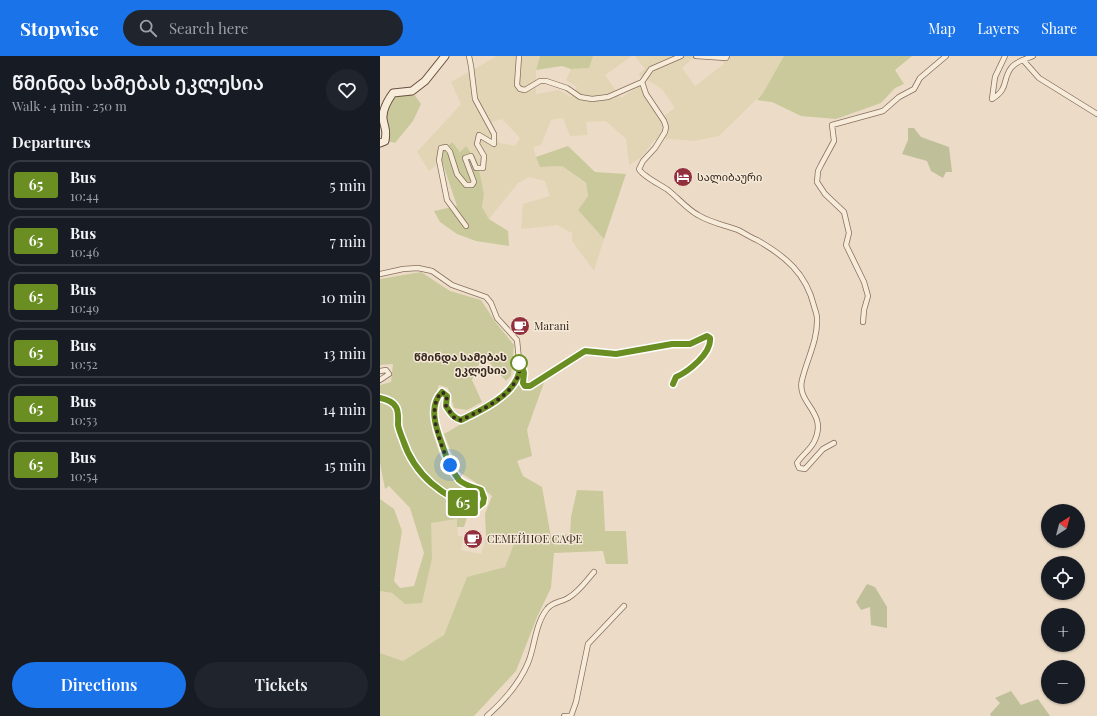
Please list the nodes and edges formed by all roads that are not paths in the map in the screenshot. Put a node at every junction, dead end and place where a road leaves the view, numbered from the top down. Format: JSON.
{"nodes":[{"id":1,"x":445,"y":56,"type":"edge"},
{"id":2,"x":469,"y":56,"type":"edge"},
{"id":3,"x":519,"y":56,"type":"edge"},
{"id":4,"x":682,"y":56,"type":"edge"},
{"id":5,"x":696,"y":56,"type":"edge"},
{"id":6,"x":727,"y":56,"type":"edge"},
{"id":7,"x":946,"y":56,"type":"edge"},
{"id":8,"x":1005,"y":56,"type":"edge"},
{"id":9,"x":1033,"y":56,"type":"edge"},
{"id":10,"x":1024,"y":60,"type":"junction"},
{"id":11,"x":642,"y":82,"type":"junction"},
{"id":12,"x":1097,"y":114,"type":"edge"},
{"id":13,"x":380,"y":143,"type":"edge"},
{"id":14,"x":466,"y":226,"type":"dead end"},
{"id":15,"x":380,"y":274,"type":"edge"},
{"id":16,"x":864,"y":322,"type":"dead end"},
{"id":17,"x":520,"y":360,"type":"junction"},
{"id":18,"x":380,"y":371,"type":"edge"},
{"id":19,"x":380,"y":380,"type":"edge"},
{"id":20,"x":673,"y":384,"type":"dead end"},
{"id":21,"x":380,"y":398,"type":"edge"},
{"id":22,"x":834,"y":443,"type":"dead end"},
{"id":23,"x":594,"y":572,"type":"dead end"},
{"id":24,"x":624,"y":606,"type":"dead end"},
{"id":25,"x":487,"y":716,"type":"edge"},
{"id":26,"x":564,"y":716,"type":"edge"}],
"edges":[{"from":1,"to":13,"type":"street"},
{"from":2,"to":14,"type":"street"},
{"from":3,"to":11,"type":"street"},
{"from":4,"to":11,"type":"street"},
{"from":5,"to":6,"type":"street"},
{"from":7,"to":16,"type":"street"},
{"from":8,"to":10,"type":"street"},
{"from":9,"to":10,"type":"street"},
{"from":10,"to":12,"type":"street"},
{"from":11,"to":22,"type":"street"},
{"from":15,"to":17,"type":"street"},
{"from":17,"to":20,"type":"street"},
{"from":17,"to":21,"type":"street"},
{"from":18,"to":19,"type":"street"},
{"from":23,"to":25,"type":"street"},
{"from":24,"to":26,"type":"street"}]}
